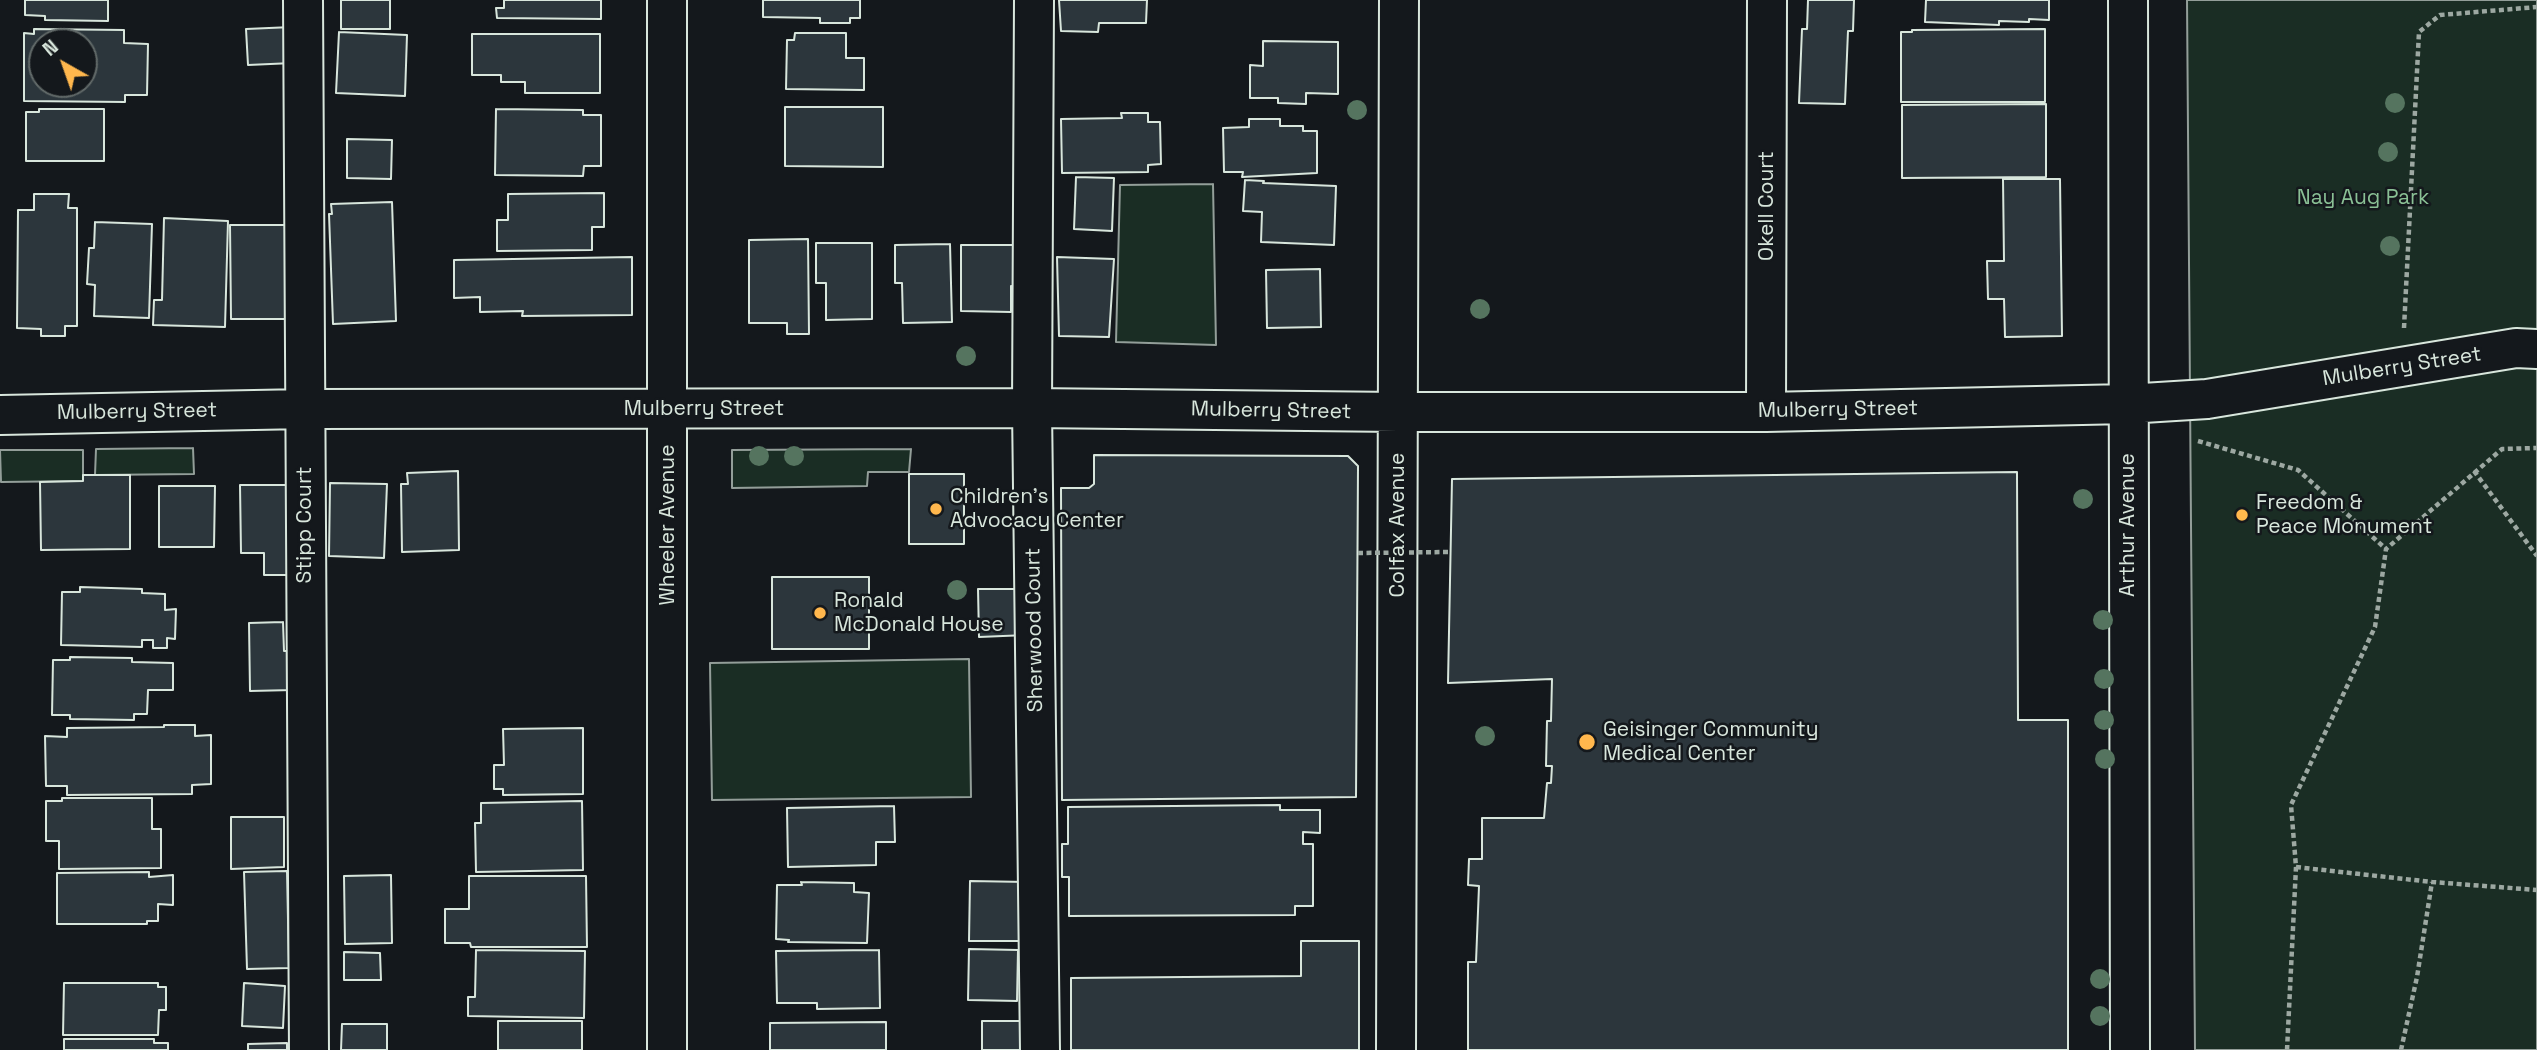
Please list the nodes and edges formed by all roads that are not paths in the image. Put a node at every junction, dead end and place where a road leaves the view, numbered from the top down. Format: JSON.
{"nodes":[{"id":1,"x":303,"y":0,"type":"edge"},
{"id":2,"x":667,"y":0,"type":"edge"},
{"id":3,"x":1034,"y":0,"type":"edge"},
{"id":4,"x":1399,"y":0,"type":"edge"},
{"id":5,"x":1768,"y":0,"type":"edge"},
{"id":6,"x":2128,"y":0,"type":"edge"},
{"id":7,"x":2537,"y":349,"type":"edge"},
{"id":8,"x":2127,"y":404,"type":"junction"},
{"id":9,"x":1032,"y":408,"type":"junction"},
{"id":10,"x":305,"y":409,"type":"junction"},
{"id":11,"x":668,"y":410,"type":"junction"},
{"id":12,"x":1398,"y":412,"type":"junction"},
{"id":13,"x":1766,"y":412,"type":"junction"},
{"id":14,"x":0,"y":415,"type":"edge"},
{"id":15,"x":309,"y":1050,"type":"edge"},
{"id":16,"x":667,"y":1050,"type":"edge"},
{"id":17,"x":1040,"y":1050,"type":"edge"},
{"id":18,"x":1396,"y":1050,"type":"edge"},
{"id":19,"x":2130,"y":1050,"type":"edge"}],
"edges":[{"from":1,"to":10,"type":"street","name":"Stipp Court"},
{"from":2,"to":11,"type":"street","name":"Wheeler Avenue"},
{"from":3,"to":9,"type":"street","name":"Sherwood Court"},
{"from":4,"to":12,"type":"street","name":"Colfax Avenue"},
{"from":5,"to":13,"type":"street","name":"Okell Court"},
{"from":6,"to":8,"type":"street","name":"Arthur Avenue"},
{"from":7,"to":8,"type":"street","name":"Mulberry Street"},
{"from":8,"to":13,"type":"street","name":"Mulberry Street"},
{"from":8,"to":19,"type":"street","name":"Arthur Avenue"},
{"from":9,"to":11,"type":"street","name":"Mulberry Street"},
{"from":9,"to":12,"type":"street","name":"Mulberry Street"},
{"from":9,"to":17,"type":"street","name":"Sherwood Court"},
{"from":10,"to":11,"type":"street","name":"Mulberry Street"},
{"from":10,"to":14,"type":"street","name":"Mulberry Street"},
{"from":10,"to":15,"type":"street","name":"Stipp Court"},
{"from":11,"to":16,"type":"street","name":"Wheeler Avenue"},
{"from":12,"to":13,"type":"street","name":"Mulberry Street"},
{"from":12,"to":18,"type":"street","name":"Colfax Avenue"}]}
